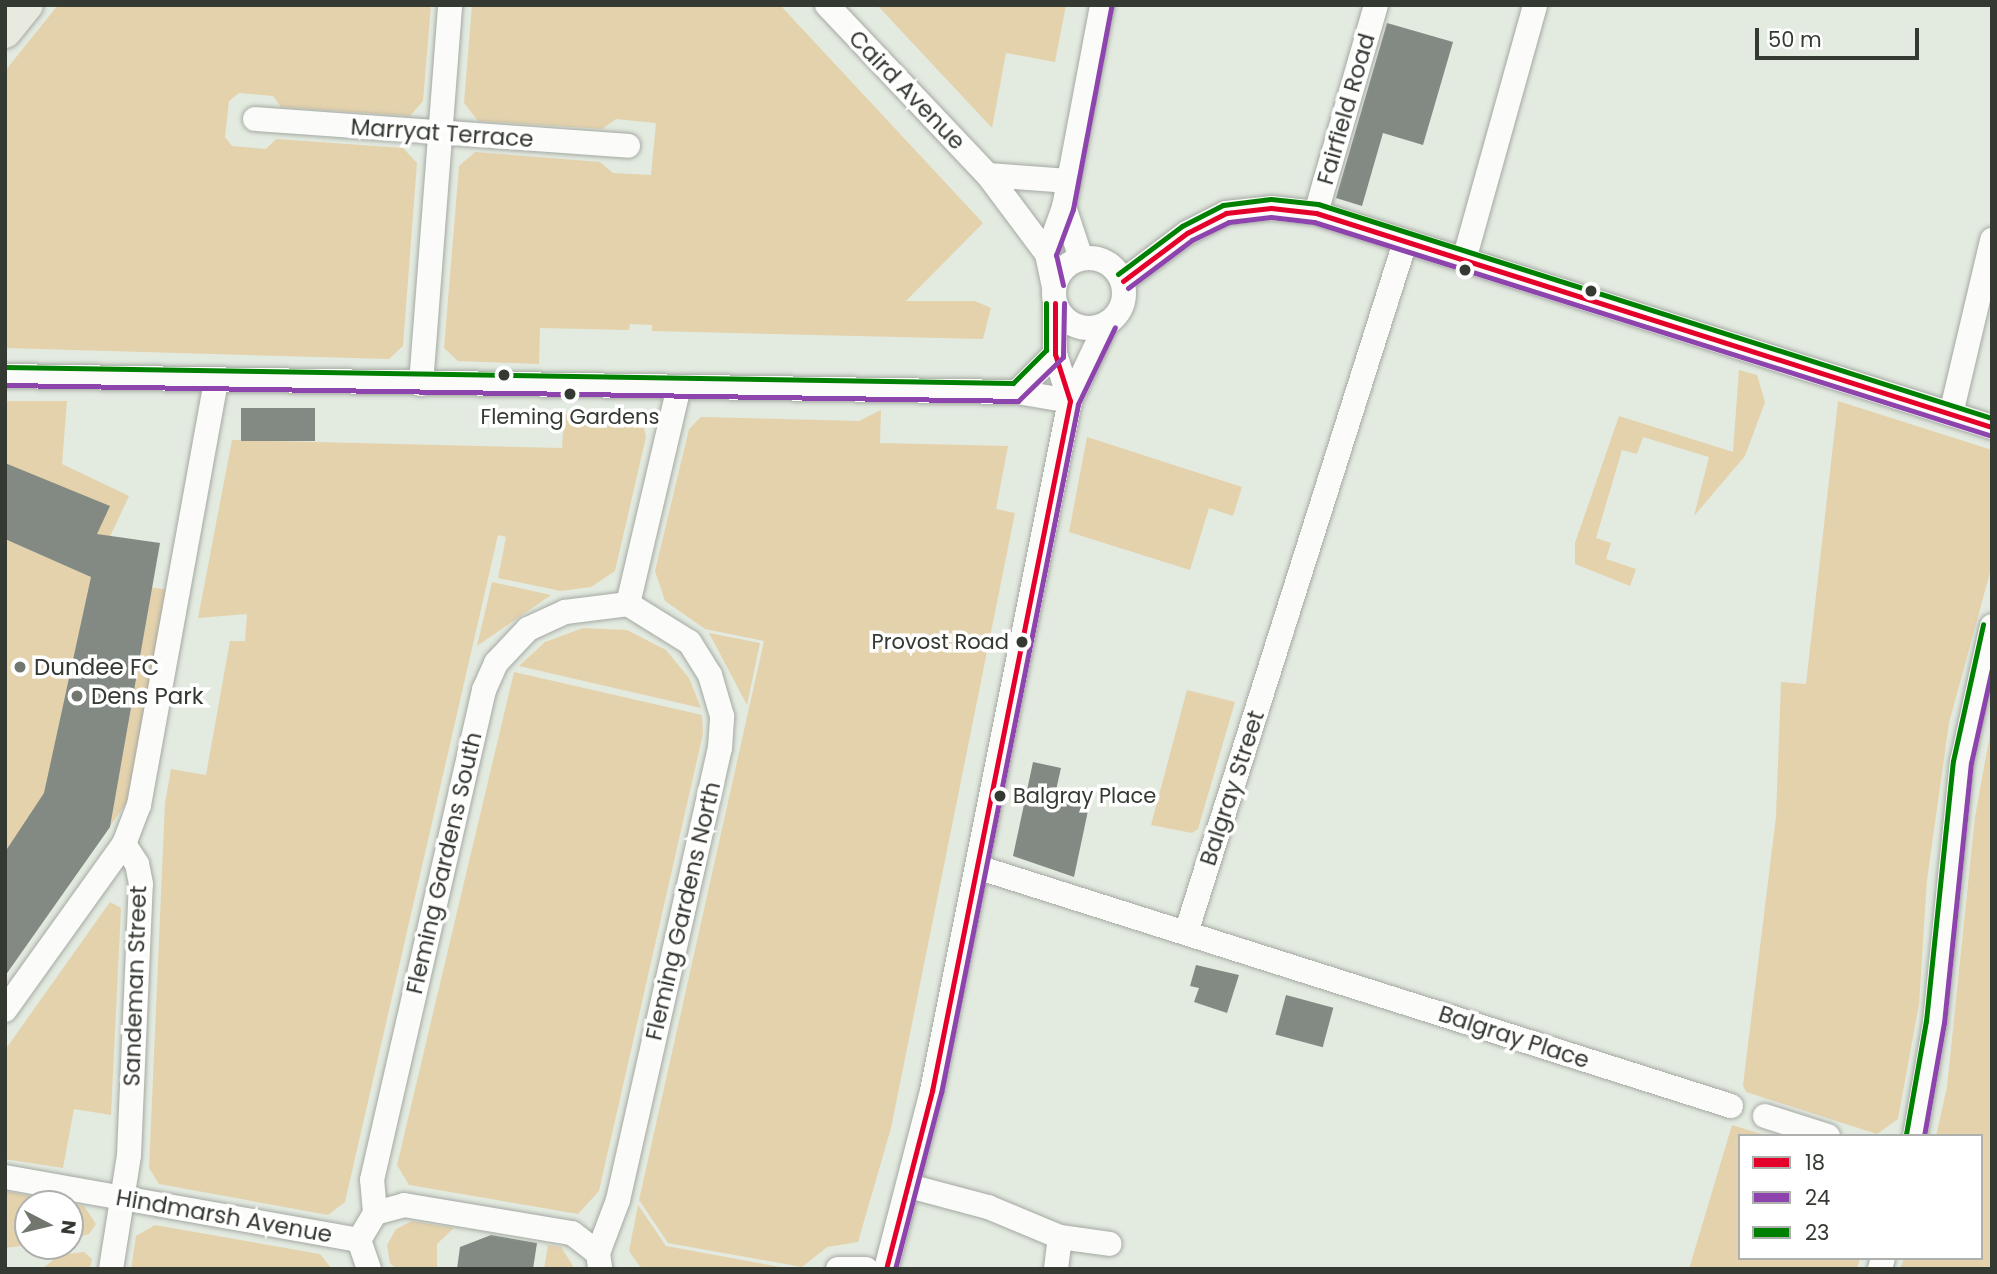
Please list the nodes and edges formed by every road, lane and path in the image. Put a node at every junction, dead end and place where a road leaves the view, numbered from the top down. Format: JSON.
{"nodes":[{"id":1,"x":27,"y":5,"type":"edge"},
{"id":2,"x":450,"y":5,"type":"edge"},
{"id":3,"x":828,"y":5,"type":"edge"},
{"id":4,"x":1102,"y":5,"type":"edge"},
{"id":5,"x":1376,"y":5,"type":"edge"},
{"id":6,"x":1535,"y":5,"type":"edge"},
{"id":7,"x":5,"y":32,"type":"edge"},
{"id":8,"x":255,"y":119,"type":"dead end"},
{"id":9,"x":440,"y":134,"type":"junction"},
{"id":10,"x":628,"y":146,"type":"dead end"},
{"id":11,"x":988,"y":175,"type":"junction"},
{"id":12,"x":1069,"y":181,"type":"junction"},
{"id":13,"x":1064,"y":208,"type":"junction"},
{"id":14,"x":1316,"y":213,"type":"junction"},
{"id":15,"x":1992,"y":240,"type":"edge"},
{"id":16,"x":1405,"y":242,"type":"junction"},
{"id":17,"x":1047,"y":254,"type":"junction"},
{"id":18,"x":1081,"y":258,"type":"junction"},
{"id":19,"x":1464,"y":260,"type":"junction"},
{"id":20,"x":1122,"y":281,"type":"junction"},
{"id":21,"x":1055,"y":295,"type":"junction"},
{"id":22,"x":1107,"y":323,"type":"junction"},
{"id":23,"x":1055,"y":354,"type":"junction"},
{"id":24,"x":5,"y":376,"type":"edge"},
{"id":25,"x":216,"y":380,"type":"junction"},
{"id":26,"x":421,"y":384,"type":"junction"},
{"id":27,"x":678,"y":390,"type":"junction"},
{"id":28,"x":1017,"y":392,"type":"junction"},
{"id":29,"x":1070,"y":401,"type":"junction"},
{"id":30,"x":1951,"y":414,"type":"junction"},
{"id":31,"x":1992,"y":427,"type":"edge"},
{"id":32,"x":628,"y":604,"type":"junction"},
{"id":33,"x":1992,"y":625,"type":"edge"},
{"id":34,"x":124,"y":844,"type":"junction"},
{"id":35,"x":977,"y":867,"type":"junction"},
{"id":36,"x":1186,"y":933,"type":"junction"},
{"id":37,"x":5,"y":1010,"type":"edge"},
{"id":38,"x":1731,"y":1106,"type":"dead end"},
{"id":39,"x":1765,"y":1116,"type":"dead end"},
{"id":40,"x":1822,"y":1134,"type":"edge"},
{"id":41,"x":1915,"y":1134,"type":"edge"},
{"id":42,"x":5,"y":1177,"type":"edge"},
{"id":43,"x":909,"y":1186,"type":"junction"},
{"id":44,"x":122,"y":1198,"type":"junction"},
{"id":45,"x":376,"y":1213,"type":"junction"},
{"id":46,"x":1060,"y":1237,"type":"junction"},
{"id":47,"x":359,"y":1240,"type":"junction"},
{"id":48,"x":1110,"y":1244,"type":"dead end"},
{"id":49,"x":599,"y":1261,"type":"edge"},
{"id":50,"x":111,"y":1269,"type":"edge"},
{"id":51,"x":369,"y":1269,"type":"edge"},
{"id":52,"x":838,"y":1269,"type":"edge"},
{"id":53,"x":866,"y":1269,"type":"edge"},
{"id":54,"x":886,"y":1269,"type":"edge"},
{"id":55,"x":1056,"y":1269,"type":"edge"}],
"edges":[{"from":1,"to":7,"type":"main road"},
{"from":2,"to":9,"type":"street"},
{"from":3,"to":11,"type":"street","name":"Caird Avenue"},
{"from":4,"to":12,"type":"street"},
{"from":5,"to":14,"type":"street","name":"Fairfield Road"},
{"from":6,"to":19,"type":"street"},
{"from":8,"to":9,"type":"street","name":"Marryat Terrace"},
{"from":9,"to":10,"type":"street","name":"Marryat Terrace"},
{"from":9,"to":26,"type":"street"},
{"from":11,"to":12,"type":"street"},
{"from":11,"to":17,"type":"street","name":"Caird Avenue"},
{"from":12,"to":13,"type":"street"},
{"from":13,"to":17,"type":"street"},
{"from":13,"to":18,"type":"street"},
{"from":14,"to":16,"type":"street"},
{"from":14,"to":20,"type":"street"},
{"from":15,"to":30,"type":"street"},
{"from":16,"to":19,"type":"street"},
{"from":16,"to":36,"type":"street","name":"Balgray Street"},
{"from":17,"to":21,"type":"street"},
{"from":18,"to":20,"type":"street"},
{"from":18,"to":21,"type":"street"},
{"from":19,"to":30,"type":"street"},
{"from":20,"to":22,"type":"street"},
{"from":21,"to":22,"type":"street"},
{"from":21,"to":23,"type":"street"},
{"from":22,"to":29,"type":"street"},
{"from":23,"to":28,"type":"street"},
{"from":23,"to":29,"type":"street"},
{"from":24,"to":25,"type":"street"},
{"from":25,"to":26,"type":"street"},
{"from":25,"to":34,"type":"street"},
{"from":26,"to":27,"type":"street"},
{"from":27,"to":28,"type":"street"},
{"from":27,"to":32,"type":"street"},
{"from":28,"to":29,"type":"street"},
{"from":29,"to":35,"type":"street"},
{"from":30,"to":31,"type":"street"},
{"from":32,"to":45,"type":"street","name":"Fleming Gardens South"},
{"from":32,"to":49,"type":"street","name":"Fleming Gardens North"},
{"from":33,"to":41,"type":"street"},
{"from":34,"to":37,"type":"street"},
{"from":34,"to":44,"type":"street","name":"Sandeman Street"},
{"from":35,"to":36,"type":"street","name":"Balgray Place"},
{"from":35,"to":43,"type":"street"},
{"from":36,"to":38,"type":"street","name":"Balgray Place"},
{"from":39,"to":40,"type":"street"},
{"from":42,"to":44,"type":"street","name":"Hindmarsh Avenue"},
{"from":43,"to":46,"type":"street"},
{"from":43,"to":54,"type":"street"},
{"from":44,"to":47,"type":"street","name":"Hindmarsh Avenue"},
{"from":44,"to":50,"type":"street","name":"Sandeman Street"},
{"from":45,"to":47,"type":"street","name":"Hindmarsh Avenue"},
{"from":45,"to":49,"type":"street"},
{"from":46,"to":48,"type":"street"},
{"from":46,"to":55,"type":"street"},
{"from":47,"to":51,"type":"street","name":"Hindmarsh Avenue"},
{"from":52,"to":53,"type":"street"}]}
